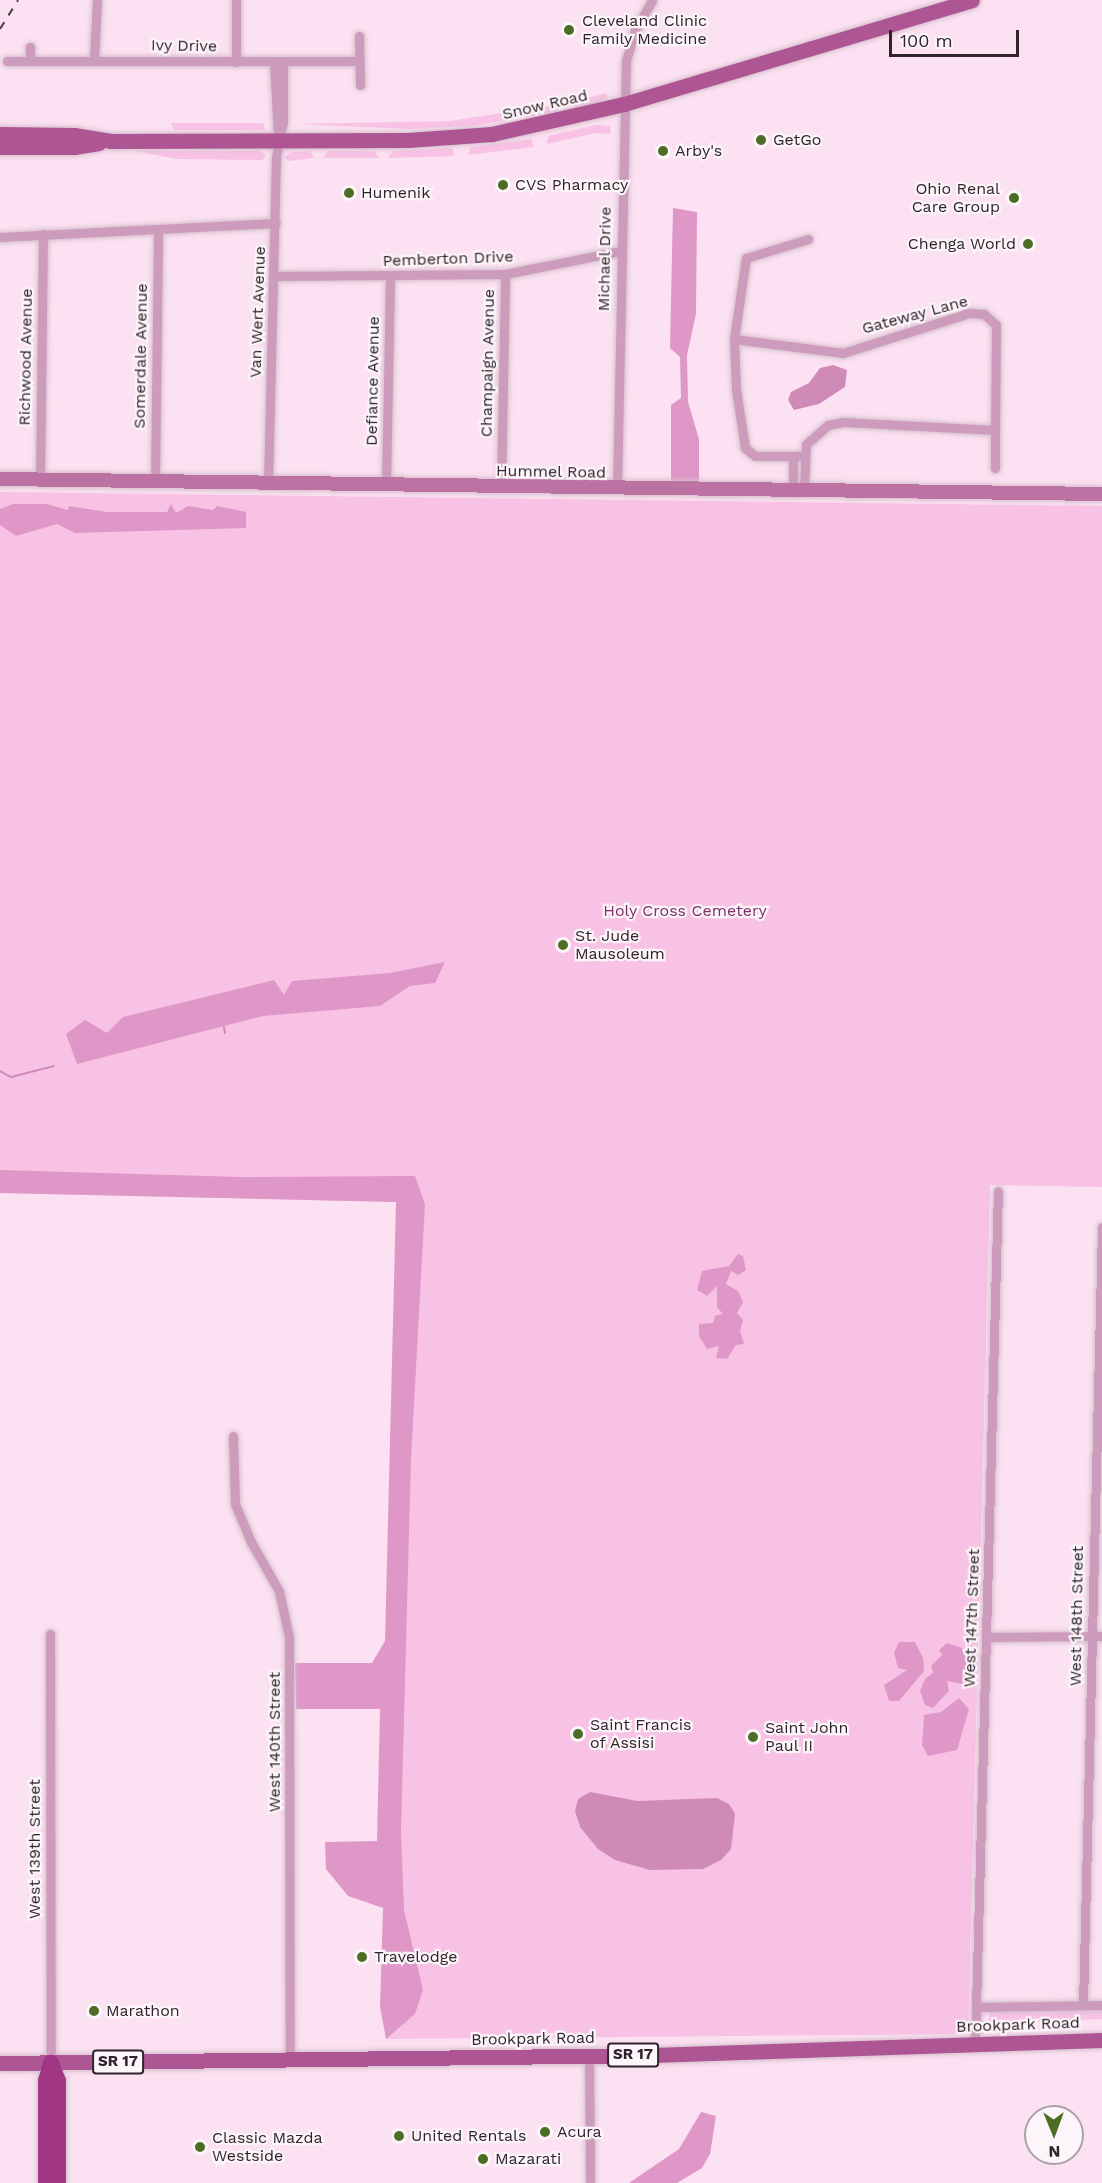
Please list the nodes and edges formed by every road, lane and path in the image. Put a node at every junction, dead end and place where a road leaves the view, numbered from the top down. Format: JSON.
{"nodes":[{"id":1,"x":97,"y":0,"type":"edge"},
{"id":2,"x":236,"y":0,"type":"edge"},
{"id":3,"x":652,"y":0,"type":"edge"},
{"id":4,"x":972,"y":0,"type":"edge"},
{"id":5,"x":359,"y":36,"type":"dead end"},
{"id":6,"x":30,"y":47,"type":"dead end"},
{"id":7,"x":94,"y":60,"type":"junction"},
{"id":8,"x":30,"y":61,"type":"junction"},
{"id":9,"x":359,"y":61,"type":"junction"},
{"id":10,"x":7,"y":62,"type":"dead end"},
{"id":11,"x":236,"y":62,"type":"junction"},
{"id":12,"x":279,"y":62,"type":"junction"},
{"id":13,"x":360,"y":85,"type":"dead end"},
{"id":14,"x":624,"y":104,"type":"junction"},
{"id":15,"x":0,"y":134,"type":"edge"},
{"id":16,"x":278,"y":140,"type":"junction"},
{"id":17,"x":111,"y":141,"type":"junction"},
{"id":18,"x":0,"y":147,"type":"edge"},
{"id":19,"x":276,"y":223,"type":"junction"},
{"id":20,"x":158,"y":230,"type":"junction"},
{"id":21,"x":43,"y":234,"type":"junction"},
{"id":22,"x":0,"y":237,"type":"edge"},
{"id":23,"x":808,"y":239,"type":"dead end"},
{"id":24,"x":620,"y":251,"type":"junction"},
{"id":25,"x":505,"y":274,"type":"junction"},
{"id":26,"x":274,"y":276,"type":"junction"},
{"id":27,"x":390,"y":276,"type":"junction"},
{"id":28,"x":734,"y":339,"type":"junction"},
{"id":29,"x":995,"y":430,"type":"junction"},
{"id":30,"x":793,"y":456,"type":"junction"},
{"id":31,"x":804,"y":456,"type":"junction"},
{"id":32,"x":995,"y":468,"type":"dead end"},
{"id":33,"x":0,"y":479,"type":"edge"},
{"id":34,"x":40,"y":480,"type":"junction"},
{"id":35,"x":154,"y":482,"type":"junction"},
{"id":36,"x":268,"y":484,"type":"junction"},
{"id":37,"x":386,"y":486,"type":"junction"},
{"id":38,"x":501,"y":488,"type":"junction"},
{"id":39,"x":617,"y":489,"type":"junction"},
{"id":40,"x":798,"y":490,"type":"junction"},
{"id":41,"x":1102,"y":494,"type":"edge"},
{"id":42,"x":998,"y":1191,"type":"dead end"},
{"id":43,"x":1102,"y":1227,"type":"edge"},
{"id":44,"x":233,"y":1436,"type":"dead end"},
{"id":45,"x":50,"y":1634,"type":"dead end"},
{"id":46,"x":1092,"y":1636,"type":"junction"},
{"id":47,"x":1102,"y":1636,"type":"edge"},
{"id":48,"x":987,"y":1637,"type":"junction"},
{"id":49,"x":1083,"y":2005,"type":"junction"},
{"id":50,"x":1102,"y":2005,"type":"edge"},
{"id":51,"x":976,"y":2007,"type":"junction"},
{"id":52,"x":1102,"y":2040,"type":"edge"},
{"id":53,"x":975,"y":2045,"type":"junction"},
{"id":54,"x":589,"y":2056,"type":"junction"},
{"id":55,"x":290,"y":2060,"type":"junction"},
{"id":56,"x":0,"y":2063,"type":"edge"},
{"id":57,"x":51,"y":2063,"type":"junction"},
{"id":58,"x":46,"y":2183,"type":"edge"},
{"id":59,"x":58,"y":2183,"type":"edge"},
{"id":60,"x":590,"y":2183,"type":"edge"}],
"edges":[{"from":1,"to":7,"type":"street"},
{"from":2,"to":11,"type":"street"},
{"from":3,"to":14,"type":"street","name":"Michael Drive"},
{"from":4,"to":14,"type":"main road","name":"Snow Road"},
{"from":5,"to":9,"type":"street"},
{"from":6,"to":8,"type":"street"},
{"from":7,"to":8,"type":"street","name":"Ivy Drive"},
{"from":7,"to":11,"type":"street","name":"Ivy Drive"},
{"from":8,"to":10,"type":"street","name":"Ivy Drive"},
{"from":9,"to":12,"type":"street","name":"Ivy Drive"},
{"from":9,"to":13,"type":"street"},
{"from":11,"to":12,"type":"street","name":"Ivy Drive"},
{"from":12,"to":16,"type":"street","name":"Van Wert Avenue"},
{"from":14,"to":16,"type":"main road","name":"Snow Road"},
{"from":14,"to":24,"type":"street","name":"Michael Drive"},
{"from":15,"to":17,"type":"main road","name":"Snow Road"},
{"from":16,"to":17,"type":"main road","name":"Snow Road"},
{"from":16,"to":19,"type":"street","name":"Van Wert Avenue"},
{"from":17,"to":18,"type":"main road","name":"Snow Road"},
{"from":19,"to":20,"type":"street"},
{"from":19,"to":26,"type":"street","name":"Van Wert Avenue"},
{"from":20,"to":21,"type":"street"},
{"from":20,"to":35,"type":"street","name":"Somerdale Avenue"},
{"from":21,"to":22,"type":"street"},
{"from":21,"to":34,"type":"street","name":"Richwood Avenue"},
{"from":23,"to":28,"type":"street"},
{"from":24,"to":25,"type":"street","name":"Pemberton Drive"},
{"from":24,"to":39,"type":"street","name":"Michael Drive"},
{"from":25,"to":27,"type":"street","name":"Pemberton Drive"},
{"from":25,"to":38,"type":"street","name":"Champaign Avenue"},
{"from":26,"to":27,"type":"street","name":"Pemberton Drive"},
{"from":26,"to":36,"type":"street","name":"Van Wert Avenue"},
{"from":27,"to":37,"type":"street","name":"Defiance Avenue"},
{"from":28,"to":29,"type":"street","name":"Gateway Lane"},
{"from":28,"to":30,"type":"street"},
{"from":29,"to":31,"type":"street"},
{"from":29,"to":32,"type":"street","name":"Gateway Lane"},
{"from":30,"to":31,"type":"street"},
{"from":30,"to":40,"type":"street"},
{"from":31,"to":40,"type":"street"},
{"from":33,"to":34,"type":"street","name":"Hummel Road"},
{"from":34,"to":35,"type":"street","name":"Hummel Road"},
{"from":35,"to":36,"type":"street","name":"Hummel Road"},
{"from":36,"to":37,"type":"street","name":"Hummel Road"},
{"from":37,"to":38,"type":"street","name":"Hummel Road"},
{"from":38,"to":39,"type":"street","name":"Hummel Road"},
{"from":39,"to":40,"type":"street","name":"Hummel Road"},
{"from":40,"to":41,"type":"street","name":"Hummel Road"},
{"from":42,"to":48,"type":"street","name":"West 147th Street"},
{"from":43,"to":46,"type":"street","name":"West 148th Street"},
{"from":44,"to":55,"type":"street","name":"West 140th Street"},
{"from":45,"to":57,"type":"street","name":"West 139th Street"},
{"from":46,"to":47,"type":"street"},
{"from":46,"to":48,"type":"street"},
{"from":46,"to":49,"type":"street","name":"West 148th Street"},
{"from":48,"to":51,"type":"street","name":"West 147th Street"},
{"from":49,"to":50,"type":"street"},
{"from":49,"to":51,"type":"street"},
{"from":51,"to":53,"type":"street","name":"West 147th Street"},
{"from":52,"to":53,"type":"main road","name":"Brookpark Road","number":"SR 17"},
{"from":53,"to":54,"type":"main road","name":"Brookpark Road","number":"SR 17"},
{"from":54,"to":55,"type":"main road","name":"Brookpark Road","number":"SR 17"},
{"from":54,"to":60,"type":"street"},
{"from":55,"to":57,"type":"main road","name":"Brookpark Road","number":"SR 17"},
{"from":56,"to":57,"type":"main road","name":"Brookpark Road","number":"SR 17"},
{"from":57,"to":58,"type":"highway"},
{"from":57,"to":59,"type":"highway"}]}
